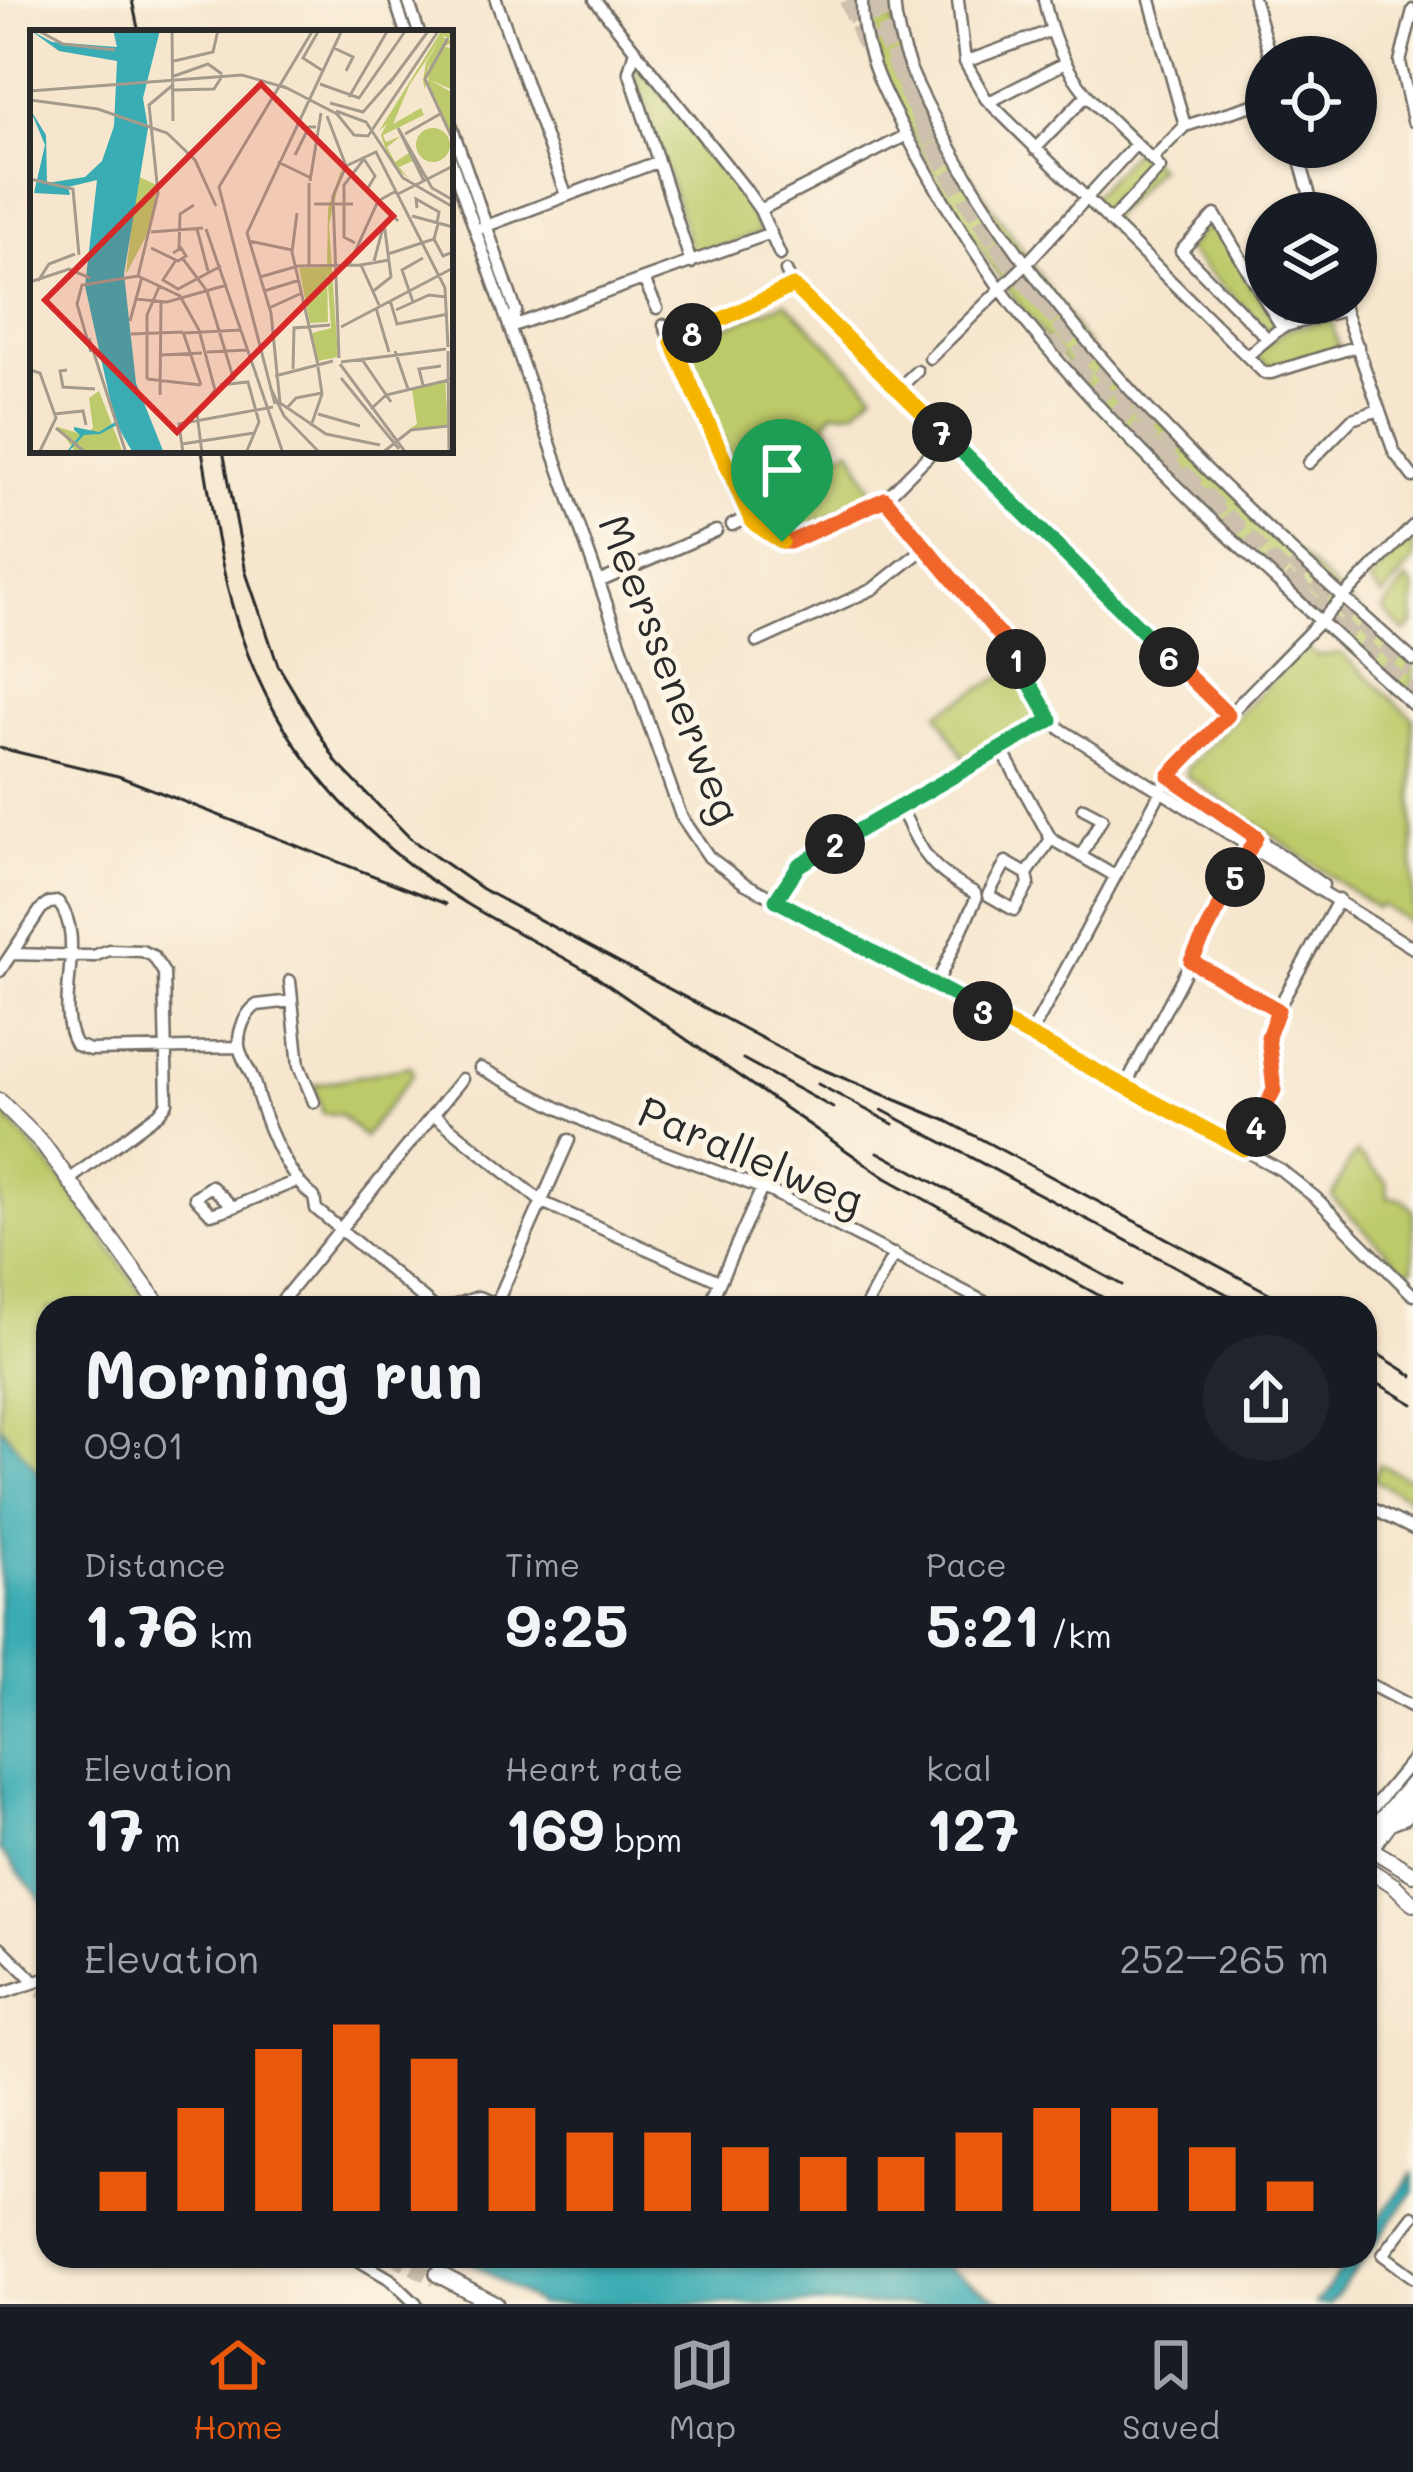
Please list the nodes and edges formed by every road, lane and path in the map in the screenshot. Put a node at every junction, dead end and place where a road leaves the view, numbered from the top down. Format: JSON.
{"nodes":[{"id":1,"x":395,"y":0,"type":"edge"},
{"id":2,"x":408,"y":0,"type":"edge"},
{"id":3,"x":496,"y":0,"type":"edge"},
{"id":4,"x":595,"y":0,"type":"edge"},
{"id":5,"x":862,"y":0,"type":"edge"},
{"id":6,"x":894,"y":0,"type":"edge"},
{"id":7,"x":958,"y":0,"type":"edge"},
{"id":8,"x":1044,"y":0,"type":"edge"},
{"id":9,"x":1150,"y":0,"type":"edge"},
{"id":10,"x":1254,"y":0,"type":"edge"},
{"id":11,"x":1413,"y":10,"type":"edge"},
{"id":12,"x":405,"y":30,"type":"edge"},
{"id":13,"x":418,"y":30,"type":"edge"},
{"id":14,"x":1051,"y":31,"type":"junction"},
{"id":15,"x":1264,"y":36,"type":"edge"},
{"id":16,"x":635,"y":50,"type":"junction"},
{"id":17,"x":964,"y":62,"type":"junction"},
{"id":18,"x":1063,"y":64,"type":"junction"},
{"id":19,"x":1407,"y":83,"type":"edge"},
{"id":20,"x":1085,"y":97,"type":"junction"},
{"id":21,"x":989,"y":102,"type":"junction"},
{"id":22,"x":1245,"y":107,"type":"edge"},
{"id":23,"x":1413,"y":121,"type":"edge"},
{"id":24,"x":1184,"y":126,"type":"junction"},
{"id":25,"x":453,"y":132,"type":"edge"},
{"id":26,"x":907,"y":135,"type":"junction"},
{"id":27,"x":1136,"y":144,"type":"junction"},
{"id":28,"x":1035,"y":149,"type":"junction"},
{"id":29,"x":657,"y":162,"type":"junction"},
{"id":30,"x":1156,"y":164,"type":"junction"},
{"id":31,"x":453,"y":165,"type":"edge"},
{"id":32,"x":566,"y":195,"type":"junction"},
{"id":33,"x":1086,"y":199,"type":"junction"},
{"id":34,"x":760,"y":210,"type":"junction"},
{"id":35,"x":1110,"y":222,"type":"junction"},
{"id":36,"x":481,"y":228,"type":"junction"},
{"id":37,"x":770,"y":233,"type":"junction"},
{"id":38,"x":779,"y":255,"type":"dead end"},
{"id":39,"x":691,"y":263,"type":"junction"},
{"id":40,"x":1026,"y":264,"type":"junction"},
{"id":41,"x":1245,"y":265,"type":"edge"},
{"id":42,"x":786,"y":271,"type":"dead end"},
{"id":43,"x":644,"y":280,"type":"junction"},
{"id":44,"x":793,"y":286,"type":"junction"},
{"id":45,"x":1001,"y":288,"type":"junction"},
{"id":46,"x":657,"y":308,"type":"dead end"},
{"id":47,"x":1245,"y":316,"type":"edge"},
{"id":48,"x":1253,"y":324,"type":"edge"},
{"id":49,"x":1280,"y":324,"type":"edge"},
{"id":50,"x":1293,"y":324,"type":"edge"},
{"id":51,"x":1350,"y":324,"type":"edge"},
{"id":52,"x":664,"y":325,"type":"dead end"},
{"id":53,"x":510,"y":327,"type":"junction"},
{"id":54,"x":1282,"y":328,"type":"junction"},
{"id":55,"x":1267,"y":338,"type":"junction"},
{"id":56,"x":672,"y":342,"type":"junction"},
{"id":57,"x":1358,"y":346,"type":"junction"},
{"id":58,"x":1246,"y":356,"type":"junction"},
{"id":59,"x":930,"y":358,"type":"dead end"},
{"id":60,"x":917,"y":371,"type":"dead end"},
{"id":61,"x":898,"y":389,"type":"junction"},
{"id":62,"x":1379,"y":410,"type":"junction"},
{"id":63,"x":947,"y":436,"type":"junction"},
{"id":64,"x":1310,"y":464,"type":"dead end"},
{"id":65,"x":1413,"y":477,"type":"edge"},
{"id":66,"x":885,"y":499,"type":"junction"},
{"id":67,"x":749,"y":517,"type":"junction"},
{"id":68,"x":732,"y":525,"type":"dead end"},
{"id":69,"x":1413,"y":526,"type":"edge"},
{"id":70,"x":716,"y":532,"type":"dead end"},
{"id":71,"x":926,"y":547,"type":"junction"},
{"id":72,"x":601,"y":581,"type":"junction"},
{"id":73,"x":1345,"y":598,"type":"junction"},
{"id":74,"x":1322,"y":621,"type":"junction"},
{"id":75,"x":757,"y":642,"type":"dead end"},
{"id":76,"x":1413,"y":660,"type":"edge"},
{"id":77,"x":1413,"y":705,"type":"edge"},
{"id":78,"x":1228,"y":715,"type":"junction"},
{"id":79,"x":1051,"y":720,"type":"junction"},
{"id":80,"x":1001,"y":749,"type":"junction"},
{"id":81,"x":1169,"y":776,"type":"junction"},
{"id":82,"x":1160,"y":792,"type":"junction"},
{"id":83,"x":900,"y":806,"type":"junction"},
{"id":84,"x":1084,"y":808,"type":"dead end"},
{"id":85,"x":1051,"y":839,"type":"junction"},
{"id":86,"x":1254,"y":842,"type":"junction"},
{"id":87,"x":1081,"y":856,"type":"junction"},
{"id":88,"x":1027,"y":874,"type":"dead end"},
{"id":89,"x":1115,"y":876,"type":"junction"},
{"id":90,"x":1336,"y":897,"type":"junction"},
{"id":91,"x":776,"y":900,"type":"junction"},
{"id":92,"x":1413,"y":948,"type":"edge"},
{"id":93,"x":12,"y":954,"type":"junction"},
{"id":94,"x":70,"y":956,"type":"junction"},
{"id":95,"x":1191,"y":961,"type":"junction"},
{"id":96,"x":0,"y":971,"type":"edge"},
{"id":97,"x":290,"y":981,"type":"dead end"},
{"id":98,"x":936,"y":986,"type":"junction"},
{"id":99,"x":292,"y":1001,"type":"junction"},
{"id":100,"x":1278,"y":1010,"type":"junction"},
{"id":101,"x":1030,"y":1036,"type":"junction"},
{"id":102,"x":239,"y":1047,"type":"junction"},
{"id":103,"x":165,"y":1049,"type":"junction"},
{"id":104,"x":480,"y":1068,"type":"dead end"},
{"id":105,"x":462,"y":1078,"type":"dead end"},
{"id":106,"x":1125,"y":1086,"type":"junction"},
{"id":107,"x":0,"y":1101,"type":"edge"},
{"id":108,"x":314,"y":1102,"type":"dead end"},
{"id":109,"x":433,"y":1114,"type":"junction"},
{"id":110,"x":569,"y":1140,"type":"dead end"},
{"id":111,"x":1243,"y":1149,"type":"junction"},
{"id":112,"x":69,"y":1180,"type":"junction"},
{"id":113,"x":294,"y":1182,"type":"junction"},
{"id":114,"x":762,"y":1188,"type":"junction"},
{"id":115,"x":542,"y":1202,"type":"junction"},
{"id":116,"x":233,"y":1208,"type":"dead end"},
{"id":117,"x":341,"y":1229,"type":"junction"},
{"id":118,"x":894,"y":1254,"type":"junction"},
{"id":119,"x":719,"y":1281,"type":"junction"},
{"id":120,"x":1413,"y":1295,"type":"edge"},
{"id":121,"x":152,"y":1296,"type":"edge"},
{"id":122,"x":286,"y":1296,"type":"edge"},
{"id":123,"x":421,"y":1296,"type":"edge"},
{"id":124,"x":505,"y":1296,"type":"edge"},
{"id":125,"x":713,"y":1296,"type":"edge"},
{"id":126,"x":871,"y":1296,"type":"edge"},
{"id":127,"x":973,"y":1296,"type":"edge"},
{"id":128,"x":1377,"y":1510,"type":"edge"},
{"id":129,"x":1413,"y":1529,"type":"edge"},
{"id":130,"x":1377,"y":1688,"type":"edge"},
{"id":131,"x":1413,"y":1707,"type":"edge"},
{"id":132,"x":1413,"y":1759,"type":"edge"},
{"id":133,"x":1413,"y":1782,"type":"edge"},
{"id":134,"x":1413,"y":1791,"type":"edge"},
{"id":135,"x":1377,"y":1802,"type":"edge"},
{"id":136,"x":1413,"y":1809,"type":"edge"},
{"id":137,"x":1390,"y":1824,"type":"junction"},
{"id":138,"x":1377,"y":1833,"type":"edge"},
{"id":139,"x":1377,"y":1837,"type":"edge"},
{"id":140,"x":1377,"y":1853,"type":"edge"},
{"id":141,"x":1413,"y":1874,"type":"edge"},
{"id":142,"x":1377,"y":1875,"type":"edge"},
{"id":143,"x":1413,"y":1904,"type":"edge"},
{"id":144,"x":0,"y":1947,"type":"edge"},
{"id":145,"x":36,"y":1975,"type":"tunnel mouth"},
{"id":146,"x":36,"y":1982,"type":"edge"},
{"id":147,"x":0,"y":1994,"type":"edge"},
{"id":148,"x":1413,"y":2216,"type":"edge"},
{"id":149,"x":369,"y":2268,"type":"edge"},
{"id":150,"x":1413,"y":2277,"type":"edge"},
{"id":151,"x":416,"y":2304,"type":"edge"},
{"id":152,"x":482,"y":2304,"type":"edge"},
{"id":153,"x":495,"y":2304,"type":"edge"}],
"edges":[{"from":1,"to":12,"type":"street"},
{"from":2,"to":13,"type":"street"},
{"from":3,"to":32,"type":"street"},
{"from":4,"to":16,"type":"street"},
{"from":5,"to":26,"type":"street"},
{"from":6,"to":40,"type":"street"},
{"from":7,"to":17,"type":"street"},
{"from":8,"to":14,"type":"street"},
{"from":9,"to":24,"type":"street"},
{"from":10,"to":15,"type":"street"},
{"from":11,"to":19,"type":"street"},
{"from":14,"to":17,"type":"street"},
{"from":14,"to":18,"type":"street"},
{"from":16,"to":29,"type":"street"},
{"from":16,"to":34,"type":"street"},
{"from":17,"to":21,"type":"street"},
{"from":18,"to":20,"type":"street"},
{"from":18,"to":21,"type":"street"},
{"from":19,"to":23,"type":"street"},
{"from":20,"to":27,"type":"street"},
{"from":20,"to":28,"type":"street"},
{"from":21,"to":28,"type":"street"},
{"from":22,"to":24,"type":"street"},
{"from":24,"to":30,"type":"street"},
{"from":25,"to":36,"type":"street","name":"Meerssenerweg"},
{"from":26,"to":34,"type":"street"},
{"from":26,"to":45,"type":"street"},
{"from":27,"to":30,"type":"street"},
{"from":27,"to":33,"type":"street"},
{"from":28,"to":33,"type":"street"},
{"from":29,"to":32,"type":"street"},
{"from":29,"to":39,"type":"street"},
{"from":30,"to":35,"type":"street"},
{"from":31,"to":36,"type":"street","name":"Meerssenerweg"},
{"from":32,"to":36,"type":"street"},
{"from":33,"to":35,"type":"street"},
{"from":33,"to":40,"type":"street"},
{"from":34,"to":37,"type":"street"},
{"from":35,"to":58,"type":"street"},
{"from":36,"to":53,"type":"street","name":"Meerssenerweg"},
{"from":37,"to":38,"type":"street"},
{"from":37,"to":39,"type":"street"},
{"from":39,"to":43,"type":"street"},
{"from":40,"to":45,"type":"street"},
{"from":40,"to":73,"type":"street"},
{"from":41,"to":47,"type":"street"},
{"from":42,"to":44,"type":"street"},
{"from":43,"to":46,"type":"street"},
{"from":43,"to":53,"type":"street"},
{"from":44,"to":56,"type":"street"},
{"from":44,"to":61,"type":"street"},
{"from":45,"to":59,"type":"street"},
{"from":45,"to":74,"type":"street"},
{"from":48,"to":55,"type":"street"},
{"from":49,"to":54,"type":"street"},
{"from":50,"to":54,"type":"street"},
{"from":51,"to":57,"type":"street"},
{"from":52,"to":56,"type":"street"},
{"from":53,"to":72,"type":"street","name":"Meerssenerweg"},
{"from":54,"to":55,"type":"street"},
{"from":55,"to":58,"type":"street"},
{"from":56,"to":67,"type":"street"},
{"from":57,"to":58,"type":"street"},
{"from":57,"to":62,"type":"street"},
{"from":60,"to":61,"type":"street"},
{"from":61,"to":63,"type":"street"},
{"from":62,"to":64,"type":"street"},
{"from":62,"to":65,"type":"street"},
{"from":63,"to":66,"type":"street"},
{"from":63,"to":78,"type":"street"},
{"from":66,"to":67,"type":"street"},
{"from":66,"to":71,"type":"street"},
{"from":67,"to":68,"type":"street"},
{"from":69,"to":73,"type":"street"},
{"from":70,"to":72,"type":"street"},
{"from":71,"to":75,"type":"street"},
{"from":71,"to":79,"type":"street"},
{"from":72,"to":91,"type":"street","name":"Meerssenerweg"},
{"from":73,"to":74,"type":"street"},
{"from":73,"to":76,"type":"street"},
{"from":74,"to":77,"type":"street"},
{"from":74,"to":78,"type":"street"},
{"from":78,"to":81,"type":"street"},
{"from":79,"to":80,"type":"street"},
{"from":79,"to":82,"type":"street"},
{"from":80,"to":83,"type":"street"},
{"from":80,"to":85,"type":"street"},
{"from":81,"to":82,"type":"street"},
{"from":81,"to":86,"type":"street"},
{"from":82,"to":86,"type":"street"},
{"from":82,"to":89,"type":"street"},
{"from":83,"to":91,"type":"street"},
{"from":83,"to":98,"type":"street"},
{"from":84,"to":87,"type":"street"},
{"from":85,"to":87,"type":"street"},
{"from":85,"to":88,"type":"street"},
{"from":86,"to":90,"type":"street"},
{"from":86,"to":95,"type":"street"},
{"from":87,"to":89,"type":"street"},
{"from":89,"to":101,"type":"street"},
{"from":90,"to":92,"type":"street"},
{"from":90,"to":100,"type":"street"},
{"from":91,"to":98,"type":"street","name":"Meerssenerweg"},
{"from":93,"to":94,"type":"street"},
{"from":93,"to":94,"type":"street"},
{"from":93,"to":96,"type":"street"},
{"from":94,"to":103,"type":"street"},
{"from":94,"to":103,"type":"street"},
{"from":95,"to":100,"type":"street"},
{"from":95,"to":106,"type":"street"},
{"from":97,"to":99,"type":"street"},
{"from":98,"to":101,"type":"street","name":"Meerssenerweg"},
{"from":99,"to":102,"type":"street"},
{"from":99,"to":108,"type":"street"},
{"from":100,"to":111,"type":"street"},
{"from":101,"to":106,"type":"street","name":"Meerssenerweg"},
{"from":102,"to":103,"type":"street"},
{"from":102,"to":113,"type":"street"},
{"from":103,"to":112,"type":"street"},
{"from":104,"to":114,"type":"street","name":"Parallelweg"},
{"from":105,"to":109,"type":"street"},
{"from":106,"to":111,"type":"street","name":"Meerssenerweg"},
{"from":107,"to":112,"type":"street"},
{"from":109,"to":115,"type":"street"},
{"from":109,"to":117,"type":"street"},
{"from":110,"to":115,"type":"street"},
{"from":111,"to":120,"type":"street","name":"Meerssenerweg"},
{"from":112,"to":121,"type":"street"},
{"from":113,"to":116,"type":"street"},
{"from":113,"to":117,"type":"street"},
{"from":114,"to":118,"type":"street","name":"Parallelweg"},
{"from":114,"to":119,"type":"street"},
{"from":115,"to":119,"type":"street"},
{"from":115,"to":124,"type":"street"},
{"from":117,"to":122,"type":"street"},
{"from":117,"to":123,"type":"street"},
{"from":118,"to":126,"type":"street"},
{"from":118,"to":127,"type":"street","name":"Parallelweg"},
{"from":119,"to":125,"type":"street"},
{"from":128,"to":129,"type":"street"},
{"from":130,"to":131,"type":"street"},
{"from":132,"to":135,"type":"street"},
{"from":133,"to":138,"type":"street"},
{"from":134,"to":137,"type":"street"},
{"from":136,"to":137,"type":"street"},
{"from":137,"to":139,"type":"street"},
{"from":140,"to":141,"type":"street"},
{"from":142,"to":143,"type":"street"},
{"from":144,"to":145,"type":"street"},
{"from":146,"to":147,"type":"street"},
{"from":148,"to":150,"type":"street"},
{"from":149,"to":151,"type":"street"},
{"from":152,"to":153,"type":"main road"}]}
